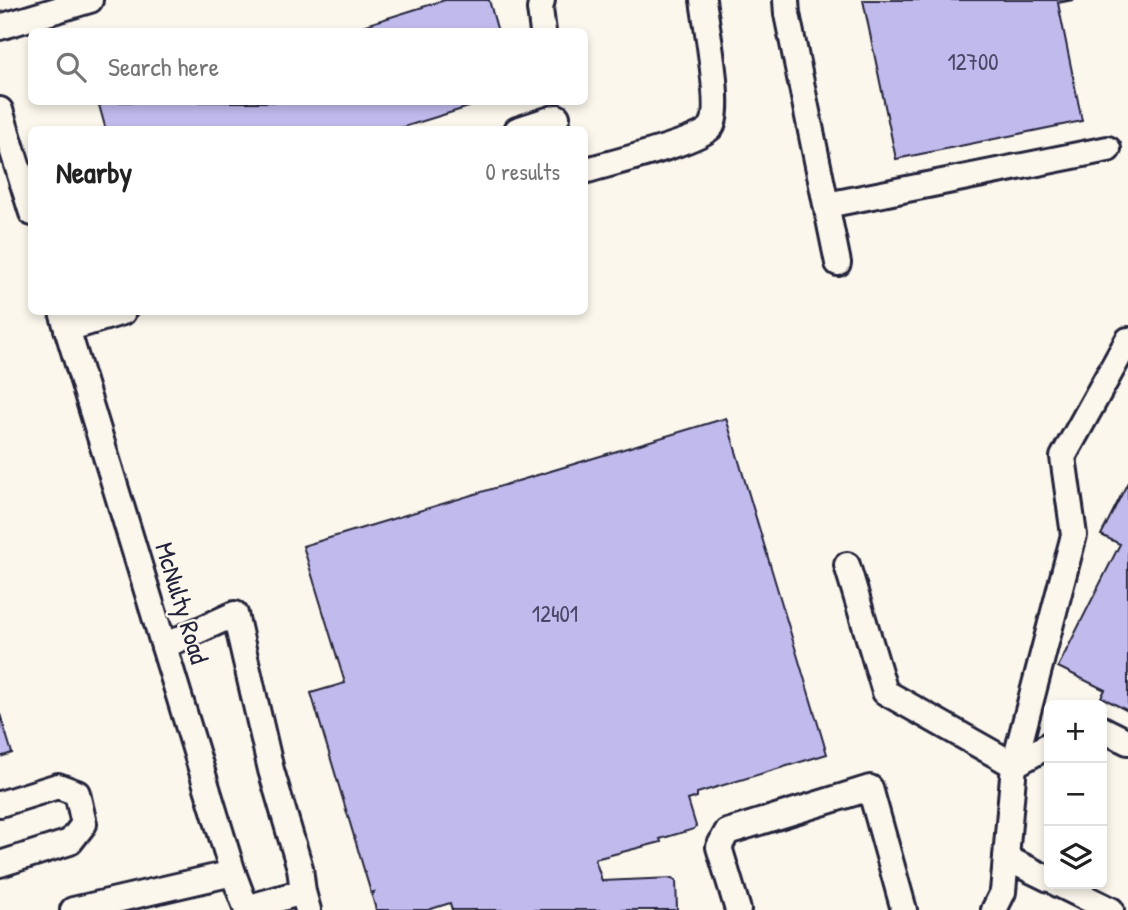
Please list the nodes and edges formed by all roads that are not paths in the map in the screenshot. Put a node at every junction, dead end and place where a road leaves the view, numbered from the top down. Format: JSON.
{"nodes":[{"id":1,"x":90,"y":0,"type":"edge"},
{"id":2,"x":542,"y":0,"type":"edge"},
{"id":3,"x":703,"y":0,"type":"edge"},
{"id":4,"x":786,"y":0,"type":"edge"},
{"id":5,"x":0,"y":27,"type":"edge"},
{"id":6,"x":542,"y":28,"type":"edge"},
{"id":7,"x":0,"y":110,"type":"edge"},
{"id":8,"x":556,"y":116,"type":"edge"},
{"id":9,"x":528,"y":126,"type":"edge"},
{"id":10,"x":1108,"y":149,"type":"dead end"},
{"id":11,"x":588,"y":170,"type":"edge"},
{"id":12,"x":28,"y":200,"type":"edge"},
{"id":13,"x":827,"y":205,"type":"junction"},
{"id":14,"x":838,"y":264,"type":"dead end"},
{"id":15,"x":101,"y":315,"type":"edge"},
{"id":16,"x":64,"y":320,"type":"edge"},
{"id":17,"x":1128,"y":340,"type":"edge"},
{"id":18,"x":847,"y":565,"type":"dead end"},
{"id":19,"x":164,"y":646,"type":"junction"},
{"id":20,"x":1107,"y":732,"type":"edge"},
{"id":21,"x":1128,"y":742,"type":"edge"},
{"id":22,"x":1044,"y":748,"type":"edge"},
{"id":23,"x":1014,"y":765,"type":"junction"},
{"id":24,"x":0,"y":804,"type":"edge"},
{"id":25,"x":1006,"y":858,"type":"junction"},
{"id":26,"x":0,"y":864,"type":"edge"},
{"id":27,"x":233,"y":873,"type":"junction"},
{"id":28,"x":1044,"y":877,"type":"edge"},
{"id":29,"x":1068,"y":889,"type":"edge"},
{"id":30,"x":306,"y":901,"type":"edge"},
{"id":31,"x":247,"y":909,"type":"edge"},
{"id":32,"x":74,"y":910,"type":"edge"},
{"id":33,"x":738,"y":910,"type":"edge"},
{"id":34,"x":904,"y":910,"type":"edge"},
{"id":35,"x":994,"y":910,"type":"edge"},
{"id":36,"x":1111,"y":910,"type":"edge"}],
"edges":[{"from":1,"to":5,"type":"street"},
{"from":2,"to":6,"type":"street"},
{"from":3,"to":11,"type":"street"},
{"from":4,"to":13,"type":"street"},
{"from":7,"to":12,"type":"street"},
{"from":8,"to":9,"type":"street"},
{"from":10,"to":13,"type":"street"},
{"from":13,"to":14,"type":"street"},
{"from":15,"to":16,"type":"street"},
{"from":16,"to":19,"type":"street","name":"McNulty Road"},
{"from":17,"to":23,"type":"street"},
{"from":18,"to":23,"type":"street"},
{"from":19,"to":27,"type":"street","name":"McNulty Road"},
{"from":19,"to":30,"type":"street"},
{"from":20,"to":21,"type":"street"},
{"from":22,"to":23,"type":"street"},
{"from":23,"to":25,"type":"street"},
{"from":24,"to":26,"type":"street"},
{"from":25,"to":28,"type":"street"},
{"from":25,"to":35,"type":"street"},
{"from":27,"to":31,"type":"street","name":"McNulty Road"},
{"from":27,"to":32,"type":"street"},
{"from":29,"to":36,"type":"street"},
{"from":30,"to":31,"type":"street"},
{"from":33,"to":34,"type":"street"}]}
